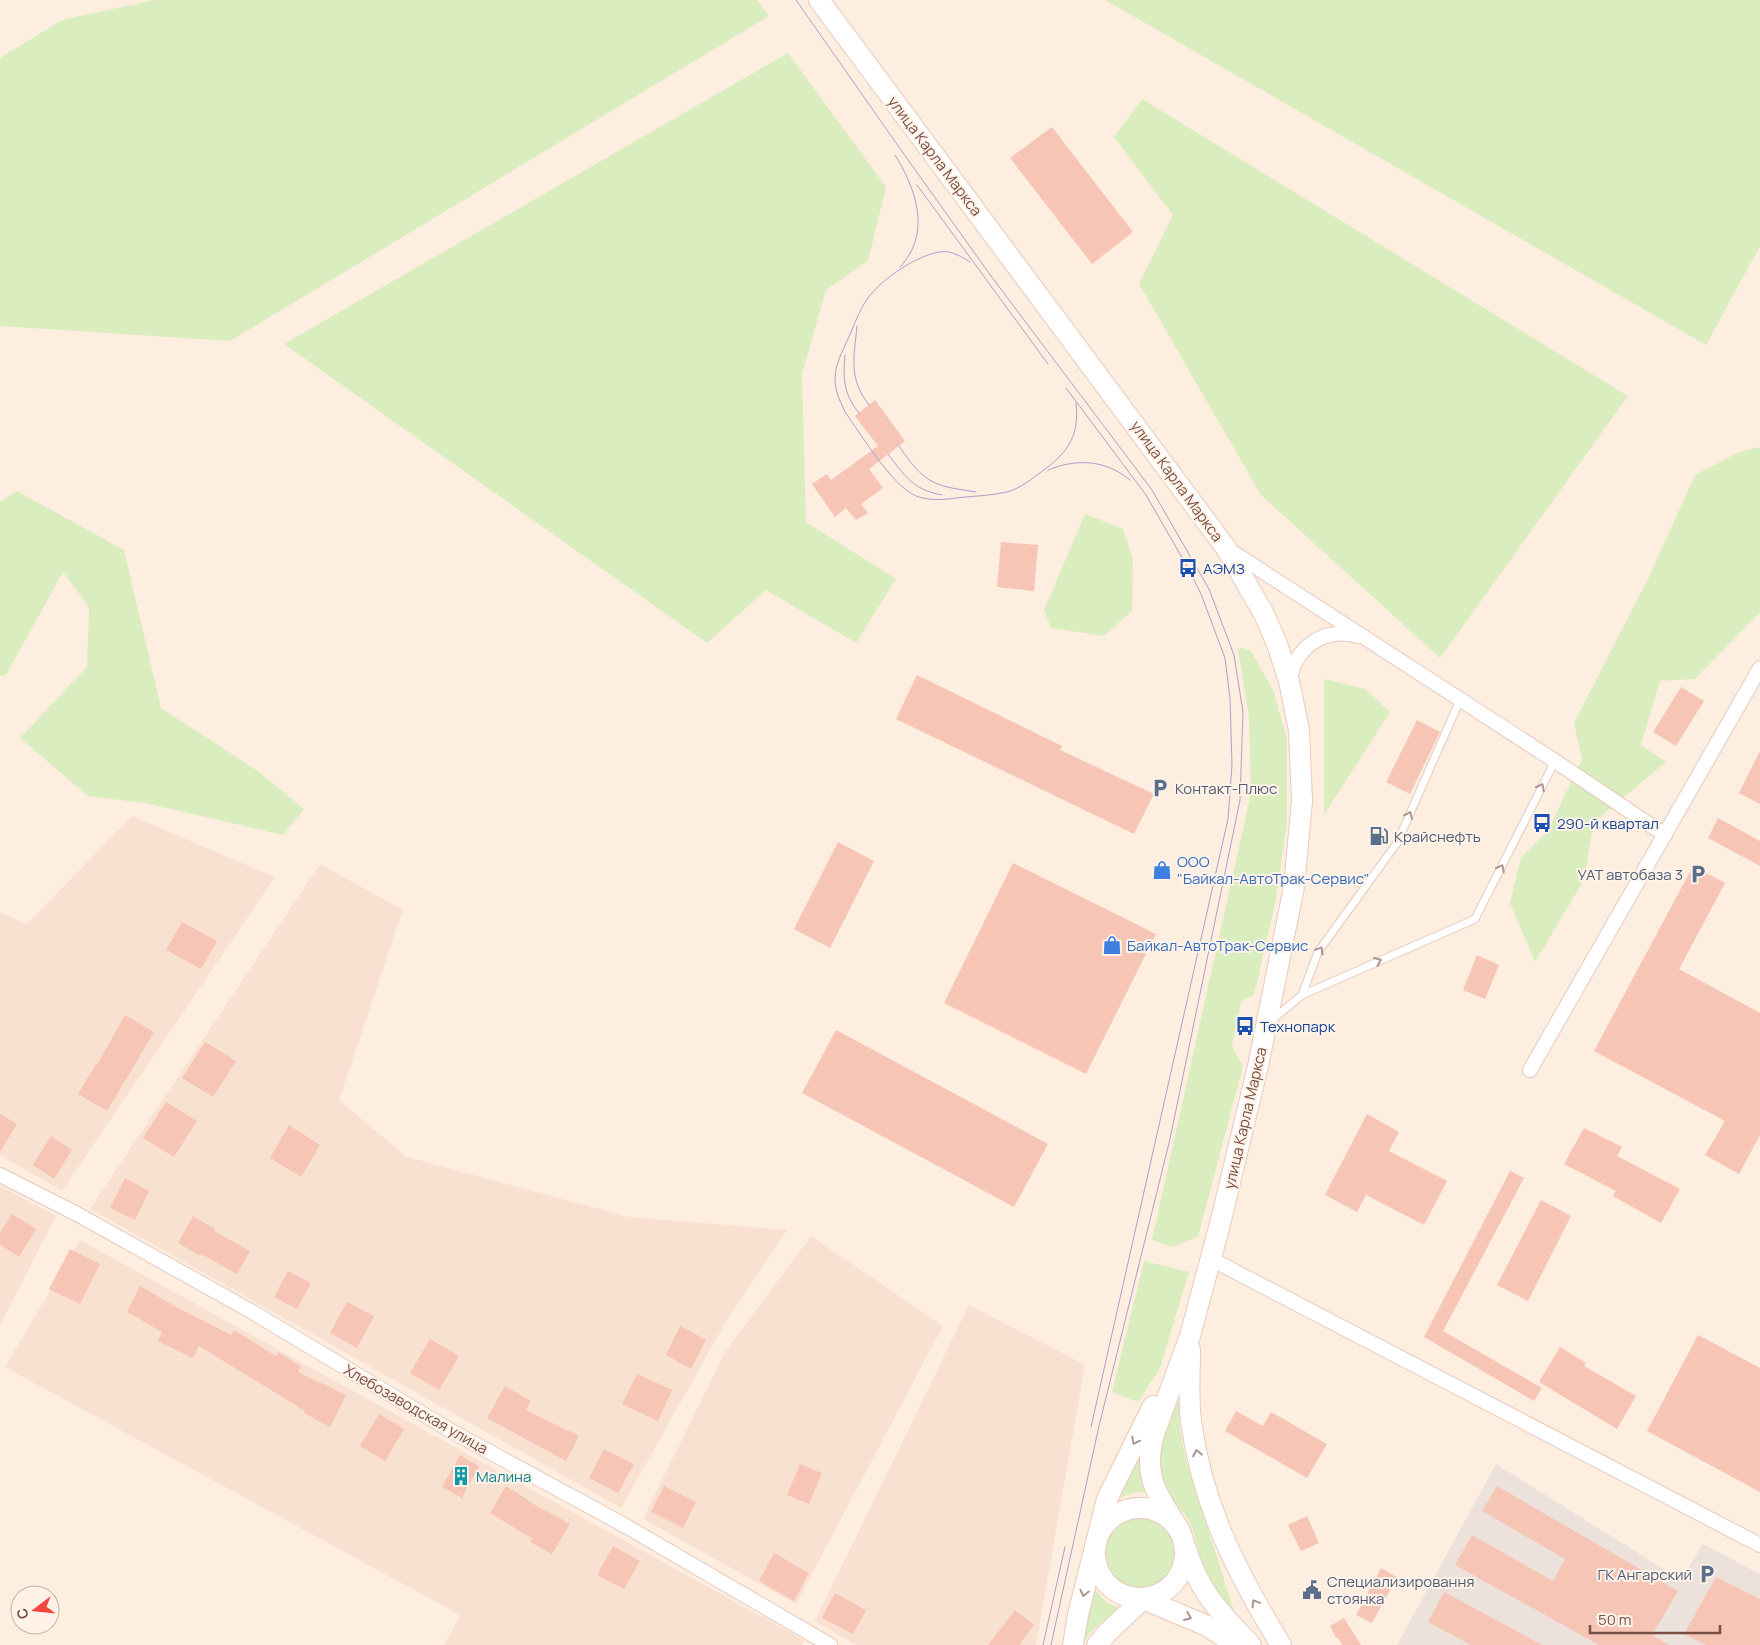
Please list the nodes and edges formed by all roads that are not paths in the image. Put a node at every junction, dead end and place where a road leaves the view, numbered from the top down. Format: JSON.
{"nodes":[{"id":1,"x":819,"y":0,"type":"edge"},
{"id":2,"x":1226,"y":548,"type":"junction"},
{"id":3,"x":1366,"y":638,"type":"junction"},
{"id":4,"x":1760,"y":668,"type":"edge"},
{"id":5,"x":1289,"y":681,"type":"junction"},
{"id":6,"x":1460,"y":700,"type":"junction"},
{"id":7,"x":1555,"y":761,"type":"junction"},
{"id":8,"x":1665,"y":835,"type":"junction"},
{"id":9,"x":1302,"y":995,"type":"junction"},
{"id":10,"x":1266,"y":1025,"type":"junction"},
{"id":11,"x":1530,"y":1070,"type":"dead end"},
{"id":12,"x":0,"y":1175,"type":"edge"},
{"id":13,"x":1211,"y":1259,"type":"junction"},
{"id":14,"x":1190,"y":1336,"type":"junction"},
{"id":15,"x":1182,"y":1538,"type":"junction"},
{"id":16,"x":1095,"y":1545,"type":"junction"},
{"id":17,"x":1760,"y":1545,"type":"edge"},
{"id":18,"x":1143,"y":1599,"type":"junction"},
{"id":19,"x":830,"y":1645,"type":"edge"},
{"id":20,"x":1073,"y":1645,"type":"edge"},
{"id":21,"x":1097,"y":1645,"type":"edge"},
{"id":22,"x":1237,"y":1645,"type":"edge"},
{"id":23,"x":1252,"y":1645,"type":"edge"},
{"id":24,"x":1280,"y":1645,"type":"edge"}],
"edges":[{"from":1,"to":2,"type":"street","name":"улица Карла Маркса"},
{"from":2,"to":3,"type":"street"},
{"from":2,"to":5,"type":"street","name":"улица Карла Маркса"},
{"from":3,"to":5,"type":"street"},
{"from":3,"to":6,"type":"street"},
{"from":4,"to":8,"type":"street"},
{"from":5,"to":10,"type":"street","name":"улица Карла Маркса"},
{"from":6,"to":7,"type":"street"},
{"from":9,"to":6,"type":"lane","one_way":true},
{"from":7,"to":8,"type":"street"},
{"from":9,"to":7,"type":"lane","one_way":true},
{"from":8,"to":11,"type":"street"},
{"from":9,"to":10,"type":"lane"},
{"from":10,"to":13,"type":"street","name":"улица Карла Маркса"},
{"from":12,"to":19,"type":"street","name":"Хлебозаводская улица"},
{"from":13,"to":14,"type":"street","name":"улица Карла Маркса"},
{"from":13,"to":17,"type":"street"},
{"from":14,"to":15,"type":"street","name":"улица Карла Маркса"},
{"from":14,"to":16,"type":"street","name":"улица Карла Маркса","one_way":true},
{"from":24,"to":14,"type":"street","one_way":true},
{"from":15,"to":16,"type":"street"},
{"from":15,"to":18,"type":"street"},
{"from":15,"to":23,"type":"street","name":"улица Карла Маркса"},
{"from":16,"to":18,"type":"street"},
{"from":16,"to":20,"type":"street","name":"улица Карла Маркса","one_way":true},
{"from":18,"to":21,"type":"street"},
{"from":18,"to":22,"type":"street","one_way":true}]}
